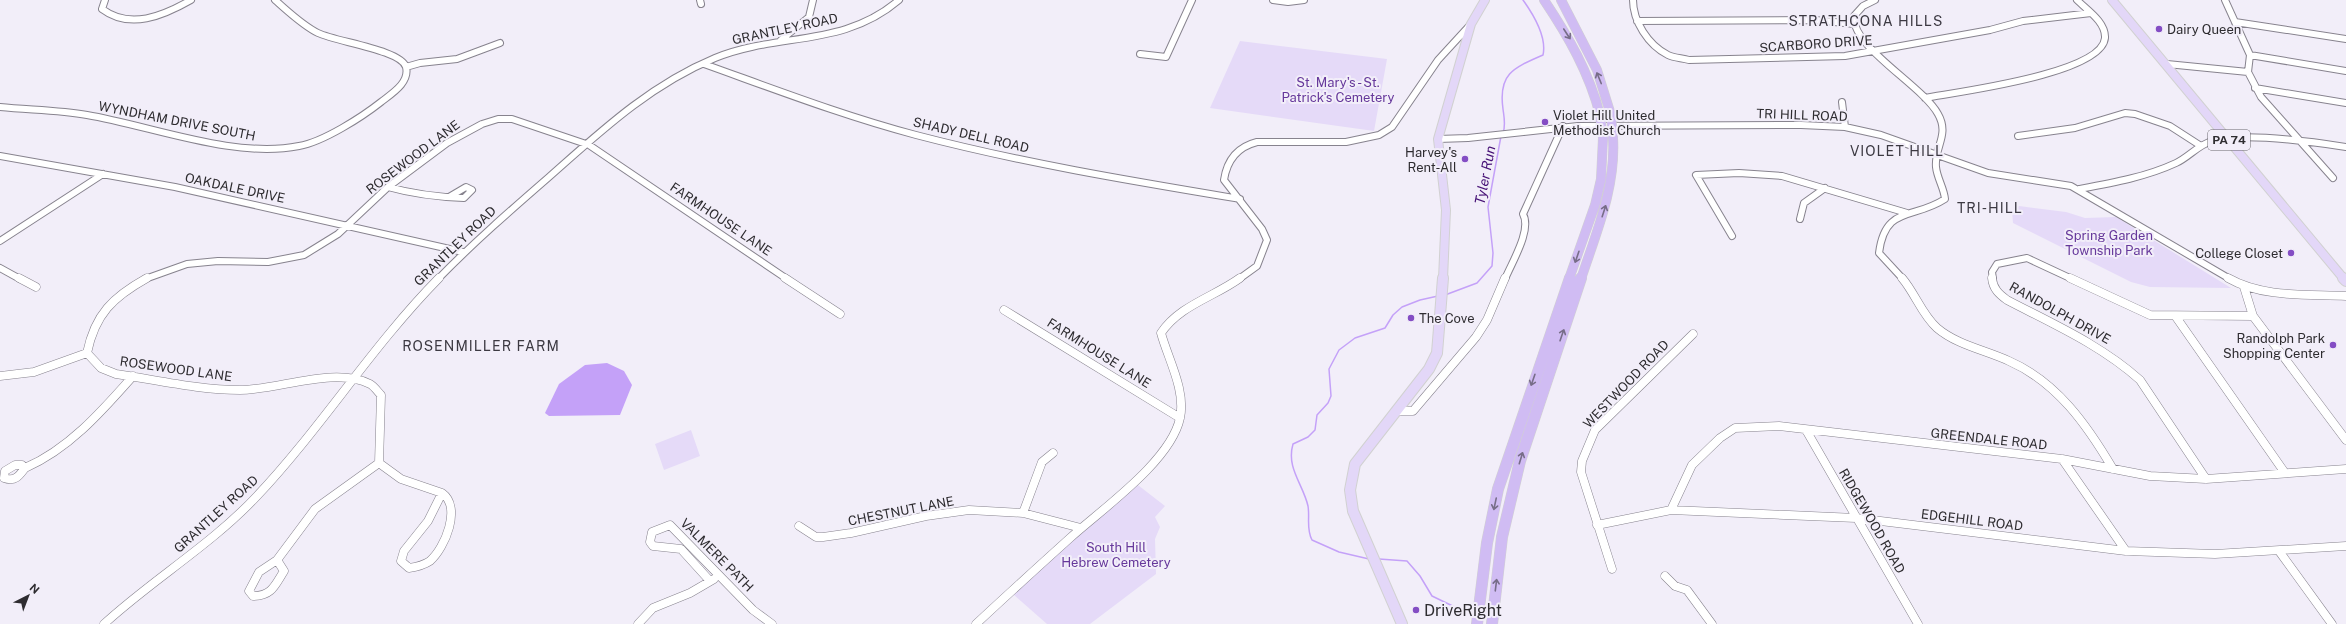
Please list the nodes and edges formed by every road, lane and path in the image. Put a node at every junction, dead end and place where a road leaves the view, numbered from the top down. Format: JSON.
{"nodes":[{"id":1,"x":105,"y":0,"type":"edge"},
{"id":2,"x":192,"y":0,"type":"edge"},
{"id":3,"x":275,"y":0,"type":"edge"},
{"id":4,"x":813,"y":0,"type":"edge"},
{"id":5,"x":900,"y":0,"type":"edge"},
{"id":6,"x":1192,"y":0,"type":"edge"},
{"id":7,"x":1273,"y":0,"type":"edge"},
{"id":8,"x":1304,"y":0,"type":"edge"},
{"id":9,"x":1485,"y":0,"type":"edge"},
{"id":10,"x":1544,"y":0,"type":"edge"},
{"id":11,"x":1561,"y":0,"type":"edge"},
{"id":12,"x":1633,"y":0,"type":"edge"},
{"id":13,"x":1875,"y":0,"type":"edge"},
{"id":14,"x":2077,"y":0,"type":"edge"},
{"id":15,"x":2112,"y":0,"type":"edge"},
{"id":16,"x":2225,"y":0,"type":"edge"},
{"id":17,"x":1864,"y":1,"type":"edge"},
{"id":18,"x":2091,"y":13,"type":"junction"},
{"id":19,"x":1637,"y":21,"type":"junction"},
{"id":20,"x":2235,"y":22,"type":"junction"},
{"id":21,"x":1471,"y":24,"type":"junction"},
{"id":22,"x":1854,"y":24,"type":"junction"},
{"id":23,"x":2346,"y":39,"type":"edge"},
{"id":24,"x":780,"y":40,"type":"junction"},
{"id":25,"x":500,"y":43,"type":"dead end"},
{"id":26,"x":1875,"y":51,"type":"junction"},
{"id":27,"x":1140,"y":54,"type":"dead end"},
{"id":28,"x":2250,"y":55,"type":"junction"},
{"id":29,"x":704,"y":64,"type":"junction"},
{"id":30,"x":2166,"y":64,"type":"junction"},
{"id":31,"x":406,"y":67,"type":"junction"},
{"id":32,"x":2346,"y":71,"type":"edge"},
{"id":33,"x":2248,"y":72,"type":"junction"},
{"id":34,"x":2255,"y":88,"type":"junction"},
{"id":35,"x":1925,"y":98,"type":"junction"},
{"id":36,"x":1842,"y":102,"type":"dead end"},
{"id":37,"x":2346,"y":104,"type":"edge"},
{"id":38,"x":0,"y":107,"type":"edge"},
{"id":39,"x":1563,"y":126,"type":"junction"},
{"id":40,"x":1845,"y":127,"type":"junction"},
{"id":41,"x":2018,"y":136,"type":"dead end"},
{"id":42,"x":1608,"y":138,"type":"junction"},
{"id":43,"x":1438,"y":139,"type":"junction"},
{"id":44,"x":2228,"y":139,"type":"junction"},
{"id":45,"x":2299,"y":140,"type":"junction"},
{"id":46,"x":587,"y":144,"type":"junction"},
{"id":47,"x":2201,"y":146,"type":"junction"},
{"id":48,"x":2346,"y":147,"type":"edge"},
{"id":49,"x":1938,"y":154,"type":"junction"},
{"id":50,"x":0,"y":156,"type":"edge"},
{"id":51,"x":103,"y":174,"type":"junction"},
{"id":52,"x":2333,"y":178,"type":"dead end"},
{"id":53,"x":388,"y":187,"type":"junction"},
{"id":54,"x":1825,"y":188,"type":"junction"},
{"id":55,"x":2079,"y":190,"type":"junction"},
{"id":56,"x":449,"y":197,"type":"dead end"},
{"id":57,"x":1240,"y":199,"type":"junction"},
{"id":58,"x":1907,"y":213,"type":"junction"},
{"id":59,"x":1800,"y":219,"type":"dead end"},
{"id":60,"x":347,"y":225,"type":"junction"},
{"id":61,"x":1732,"y":236,"type":"dead end"},
{"id":62,"x":0,"y":241,"type":"edge"},
{"id":63,"x":463,"y":252,"type":"junction"},
{"id":64,"x":0,"y":268,"type":"edge"},
{"id":65,"x":2346,"y":281,"type":"edge"},
{"id":66,"x":36,"y":287,"type":"dead end"},
{"id":67,"x":2244,"y":287,"type":"junction"},
{"id":68,"x":2346,"y":296,"type":"edge"},
{"id":69,"x":1004,"y":310,"type":"dead end"},
{"id":70,"x":840,"y":314,"type":"dead end"},
{"id":71,"x":2253,"y":316,"type":"junction"},
{"id":72,"x":2176,"y":317,"type":"junction"},
{"id":73,"x":1693,"y":334,"type":"dead end"},
{"id":74,"x":87,"y":353,"type":"junction"},
{"id":75,"x":0,"y":376,"type":"edge"},
{"id":76,"x":133,"y":376,"type":"junction"},
{"id":77,"x":353,"y":380,"type":"junction"},
{"id":78,"x":1397,"y":411,"type":"junction"},
{"id":79,"x":1180,"y":418,"type":"junction"},
{"id":80,"x":1806,"y":430,"type":"junction"},
{"id":81,"x":2346,"y":440,"type":"edge"},
{"id":82,"x":1053,"y":453,"type":"dead end"},
{"id":83,"x":2062,"y":459,"type":"junction"},
{"id":84,"x":379,"y":463,"type":"junction"},
{"id":85,"x":25,"y":468,"type":"dead end"},
{"id":86,"x":2114,"y":469,"type":"junction"},
{"id":87,"x":2346,"y":469,"type":"edge"},
{"id":88,"x":2285,"y":473,"type":"junction"},
{"id":89,"x":2206,"y":479,"type":"junction"},
{"id":90,"x":442,"y":493,"type":"junction"},
{"id":91,"x":1671,"y":510,"type":"junction"},
{"id":92,"x":1023,"y":513,"type":"junction"},
{"id":93,"x":1856,"y":518,"type":"junction"},
{"id":94,"x":1597,"y":525,"type":"junction"},
{"id":95,"x":799,"y":526,"type":"dead end"},
{"id":96,"x":1081,"y":528,"type":"junction"},
{"id":97,"x":2346,"y":546,"type":"edge"},
{"id":98,"x":2126,"y":551,"type":"junction"},
{"id":99,"x":2279,"y":551,"type":"junction"},
{"id":100,"x":277,"y":560,"type":"junction"},
{"id":101,"x":1612,"y":569,"type":"dead end"},
{"id":102,"x":719,"y":575,"type":"junction"},
{"id":103,"x":1665,"y":576,"type":"dead end"},
{"id":104,"x":710,"y":581,"type":"junction"},
{"id":105,"x":104,"y":624,"type":"edge"},
{"id":106,"x":638,"y":624,"type":"edge"},
{"id":107,"x":772,"y":624,"type":"edge"},
{"id":108,"x":976,"y":624,"type":"edge"},
{"id":109,"x":1402,"y":624,"type":"edge"},
{"id":110,"x":1477,"y":624,"type":"edge"},
{"id":111,"x":1492,"y":624,"type":"edge"},
{"id":112,"x":1712,"y":624,"type":"edge"},
{"id":113,"x":1918,"y":624,"type":"edge"},
{"id":114,"x":2332,"y":624,"type":"edge"}],
"edges":[{"from":1,"to":2,"type":"street"},
{"from":3,"to":31,"type":"street"},
{"from":4,"to":24,"type":"street"},
{"from":5,"to":24,"type":"street","name":"GRANTLEY ROAD"},
{"from":6,"to":27,"type":"street"},
{"from":7,"to":8,"type":"street"},
{"from":9,"to":21,"type":"main road"},
{"from":10,"to":42,"type":"highway","one_way":true,"bridge":true},
{"from":42,"to":11,"type":"highway","one_way":true,"bridge":true},
{"from":12,"to":19,"type":"street","name":"SCARBORO DRIVE"},
{"from":13,"to":17,"type":"street"},
{"from":14,"to":18,"type":"street"},
{"from":15,"to":30,"type":"main road","number":"PA 74"},
{"from":16,"to":20,"type":"street"},
{"from":17,"to":22,"type":"street"},
{"from":18,"to":26,"type":"street","name":"SCARBORO DRIVE"},
{"from":18,"to":35,"type":"street"},
{"from":19,"to":22,"type":"street"},
{"from":19,"to":26,"type":"street","name":"SCARBORO DRIVE"},
{"from":20,"to":23,"type":"street"},
{"from":20,"to":28,"type":"street"},
{"from":21,"to":43,"type":"main road"},
{"from":21,"to":57,"type":"street"},
{"from":22,"to":26,"type":"street"},
{"from":24,"to":29,"type":"street","name":"GRANTLEY ROAD"},
{"from":25,"to":31,"type":"street"},
{"from":26,"to":35,"type":"street"},
{"from":28,"to":32,"type":"street"},
{"from":28,"to":33,"type":"street"},
{"from":29,"to":46,"type":"street","name":"GRANTLEY ROAD"},
{"from":29,"to":57,"type":"street","name":"SHADY DELL ROAD"},
{"from":30,"to":33,"type":"street"},
{"from":30,"to":44,"type":"main road","number":"PA 74"},
{"from":31,"to":38,"type":"street","name":"WYNDHAM DRIVE SOUTH"},
{"from":33,"to":34,"type":"street"},
{"from":34,"to":37,"type":"street"},
{"from":34,"to":45,"type":"street"},
{"from":35,"to":49,"type":"street"},
{"from":36,"to":40,"type":"street"},
{"from":39,"to":40,"type":"street","name":"TRI HILL ROAD"},
{"from":39,"to":43,"type":"street","name":"TRI HILL ROAD"},
{"from":39,"to":78,"type":"street"},
{"from":40,"to":49,"type":"street","name":"TRI HILL ROAD"},
{"from":41,"to":47,"type":"street"},
{"from":42,"to":110,"type":"highway","one_way":true},
{"from":111,"to":42,"type":"highway","one_way":true},
{"from":43,"to":78,"type":"main road"},
{"from":44,"to":45,"type":"street"},
{"from":44,"to":47,"type":"street"},
{"from":44,"to":65,"type":"main road","number":"PA 74"},
{"from":45,"to":48,"type":"street"},
{"from":45,"to":52,"type":"street"},
{"from":46,"to":53,"type":"street","name":"ROSEWOOD LANE"},
{"from":46,"to":63,"type":"street","name":"GRANTLEY ROAD"},
{"from":46,"to":70,"type":"street","name":"FARMHOUSE LANE"},
{"from":47,"to":55,"type":"street"},
{"from":49,"to":55,"type":"street","name":"TRI HILL ROAD"},
{"from":49,"to":58,"type":"street"},
{"from":50,"to":51,"type":"street","name":"OAKDALE DRIVE"},
{"from":51,"to":60,"type":"street","name":"OAKDALE DRIVE"},
{"from":51,"to":62,"type":"street"},
{"from":53,"to":56,"type":"street"},
{"from":53,"to":60,"type":"street","name":"ROSEWOOD LANE"},
{"from":54,"to":58,"type":"street"},
{"from":54,"to":59,"type":"street"},
{"from":54,"to":61,"type":"street"},
{"from":55,"to":67,"type":"street","name":"TRI HILL ROAD"},
{"from":57,"to":79,"type":"street"},
{"from":58,"to":86,"type":"street"},
{"from":60,"to":63,"type":"street","name":"OAKDALE DRIVE"},
{"from":60,"to":74,"type":"street","name":"ROSEWOOD LANE"},
{"from":63,"to":77,"type":"street","name":"GRANTLEY ROAD"},
{"from":64,"to":66,"type":"street"},
{"from":67,"to":68,"type":"street","name":"TRI HILL ROAD"},
{"from":67,"to":71,"type":"street"},
{"from":69,"to":79,"type":"street","name":"FARMHOUSE LANE"},
{"from":71,"to":72,"type":"street","name":"RANDOLPH DRIVE"},
{"from":71,"to":81,"type":"street"},
{"from":72,"to":88,"type":"street"},
{"from":72,"to":89,"type":"street","name":"RANDOLPH DRIVE"},
{"from":73,"to":94,"type":"street","name":"WESTWOOD ROAD"},
{"from":74,"to":75,"type":"street"},
{"from":74,"to":76,"type":"street","name":"ROSEWOOD LANE"},
{"from":76,"to":77,"type":"street","name":"ROSEWOOD LANE"},
{"from":76,"to":85,"type":"street"},
{"from":77,"to":84,"type":"street","name":"ROSEWOOD LANE"},
{"from":77,"to":105,"type":"street","name":"GRANTLEY ROAD"},
{"from":78,"to":109,"type":"main road"},
{"from":79,"to":96,"type":"street"},
{"from":80,"to":83,"type":"street","name":"GREENDALE ROAD"},
{"from":80,"to":91,"type":"street","name":"GREENDALE ROAD"},
{"from":80,"to":93,"type":"street","name":"RIDGEWOOD ROAD"},
{"from":82,"to":92,"type":"street"},
{"from":83,"to":86,"type":"street","name":"GREENDALE ROAD"},
{"from":83,"to":98,"type":"street"},
{"from":84,"to":90,"type":"street"},
{"from":84,"to":100,"type":"street"},
{"from":86,"to":89,"type":"street","name":"GREENDALE ROAD"},
{"from":87,"to":88,"type":"street","name":"GREENDALE ROAD"},
{"from":88,"to":89,"type":"street","name":"GREENDALE ROAD"},
{"from":90,"to":90,"type":"street"},
{"from":91,"to":93,"type":"street","name":"EDGEHILL ROAD"},
{"from":91,"to":94,"type":"street","name":"EDGEHILL ROAD"},
{"from":92,"to":95,"type":"street","name":"CHESTNUT LANE"},
{"from":92,"to":96,"type":"street","name":"CHESTNUT LANE"},
{"from":93,"to":98,"type":"street","name":"EDGEHILL ROAD"},
{"from":93,"to":113,"type":"street","name":"RIDGEWOOD ROAD"},
{"from":94,"to":101,"type":"street","name":"WESTWOOD ROAD"},
{"from":96,"to":108,"type":"street"},
{"from":97,"to":99,"type":"street","name":"EDGEHILL ROAD"},
{"from":98,"to":99,"type":"street","name":"EDGEHILL ROAD"},
{"from":99,"to":114,"type":"street"},
{"from":100,"to":100,"type":"street"},
{"from":102,"to":104,"type":"street"},
{"from":102,"to":104,"type":"street","name":"VALMERE PATH"},
{"from":102,"to":107,"type":"street","name":"VALMERE PATH"},
{"from":103,"to":112,"type":"street"},
{"from":104,"to":106,"type":"street"}]}
